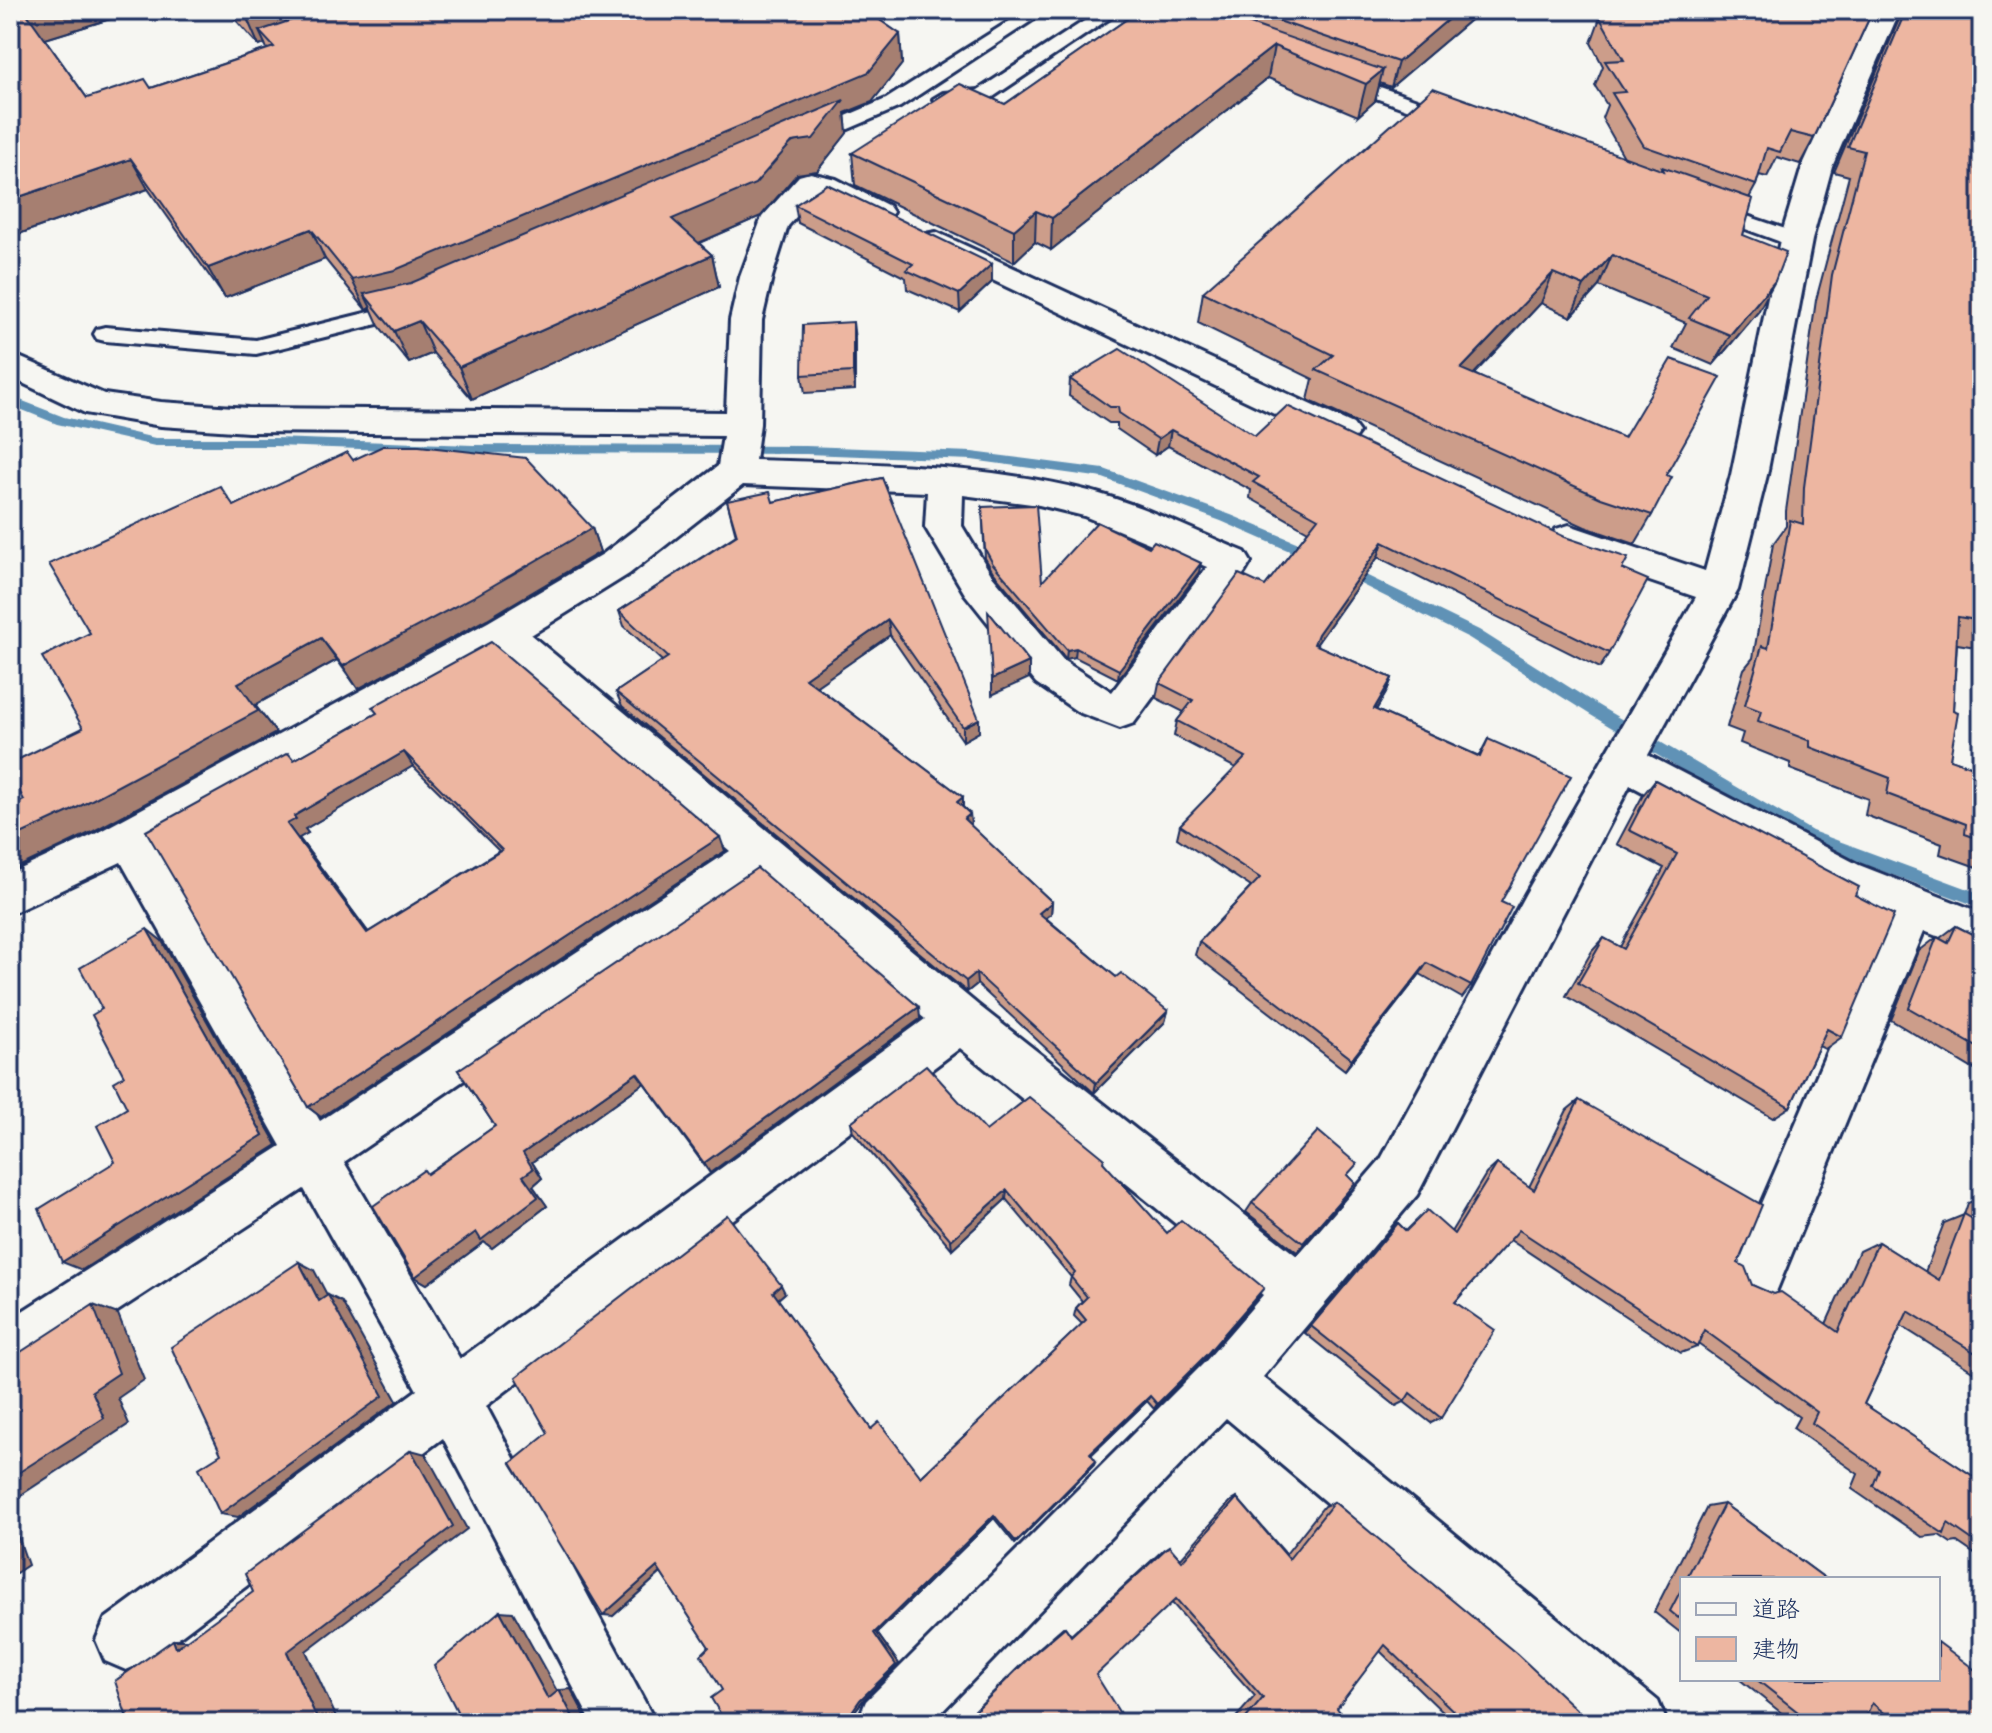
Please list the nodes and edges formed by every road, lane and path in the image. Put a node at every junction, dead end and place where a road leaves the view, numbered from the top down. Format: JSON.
{"nodes":[{"id":1,"x":1039,"y":10,"type":"edge"},
{"id":2,"x":1113,"y":10,"type":"edge"},
{"id":3,"x":1887,"y":10,"type":"edge"},
{"id":4,"x":1323,"y":73,"type":"edge"},
{"id":5,"x":893,"y":103,"type":"junction"},
{"id":6,"x":1470,"y":125,"type":"edge"},
{"id":7,"x":792,"y":146,"type":"edge"},
{"id":8,"x":1692,"y":203,"type":"edge"},
{"id":9,"x":1796,"y":240,"type":"junction"},
{"id":10,"x":431,"y":301,"type":"edge"},
{"id":11,"x":105,"y":334,"type":"dead end"},
{"id":12,"x":10,"y":364,"type":"edge"},
{"id":13,"x":743,"y":424,"type":"junction"},
{"id":14,"x":1371,"y":446,"type":"edge"},
{"id":15,"x":735,"y":472,"type":"junction"},
{"id":16,"x":946,"y":480,"type":"junction"},
{"id":17,"x":1542,"y":527,"type":"edge"},
{"id":18,"x":1719,"y":590,"type":"junction"},
{"id":19,"x":502,"y":633,"type":"junction"},
{"id":20,"x":1634,"y":741,"type":"junction"},
{"id":21,"x":130,"y":837,"type":"junction"},
{"id":22,"x":762,"y":853,"type":"junction"},
{"id":23,"x":10,"y":895,"type":"edge"},
{"id":24,"x":1912,"y":907,"type":"junction"},
{"id":25,"x":1982,"y":934,"type":"edge"},
{"id":26,"x":961,"y":1020,"type":"junction"},
{"id":27,"x":313,"y":1154,"type":"junction"},
{"id":28,"x":1757,"y":1273,"type":"dead end"},
{"id":29,"x":1300,"y":1292,"type":"junction"},
{"id":30,"x":10,"y":1350,"type":"edge"},
{"id":31,"x":1224,"y":1381,"type":"junction"},
{"id":32,"x":453,"y":1400,"type":"junction"},
{"id":33,"x":126,"y":1640,"type":"dead end"},
{"id":34,"x":625,"y":1723,"type":"edge"},
{"id":35,"x":888,"y":1723,"type":"edge"},
{"id":36,"x":1636,"y":1723,"type":"edge"}],
"edges":[{"from":1,"to":5,"type":"lane"},
{"from":2,"to":5,"type":"lane"},
{"from":3,"to":9,"type":"street"},
{"from":4,"to":6,"type":"lane"},
{"from":5,"to":7,"type":"lane"},
{"from":8,"to":9,"type":"lane"},
{"from":9,"to":18,"type":"street"},
{"from":10,"to":11,"type":"lane"},
{"from":12,"to":13,"type":"street"},
{"from":13,"to":14,"type":"street"},
{"from":13,"to":15,"type":"street"},
{"from":15,"to":16,"type":"street"},
{"from":15,"to":19,"type":"street"},
{"from":16,"to":16,"type":"street"},
{"from":17,"to":18,"type":"street"},
{"from":18,"to":20,"type":"street"},
{"from":19,"to":21,"type":"street"},
{"from":19,"to":22,"type":"street"},
{"from":20,"to":24,"type":"street"},
{"from":20,"to":29,"type":"street"},
{"from":21,"to":23,"type":"street"},
{"from":21,"to":27,"type":"street"},
{"from":22,"to":26,"type":"street"},
{"from":22,"to":27,"type":"street"},
{"from":24,"to":25,"type":"street"},
{"from":24,"to":28,"type":"street"},
{"from":26,"to":29,"type":"street"},
{"from":26,"to":32,"type":"street"},
{"from":27,"to":30,"type":"street"},
{"from":27,"to":32,"type":"street"},
{"from":29,"to":31,"type":"street"},
{"from":31,"to":35,"type":"street"},
{"from":31,"to":36,"type":"street"},
{"from":32,"to":33,"type":"street"},
{"from":32,"to":34,"type":"street"}]}
